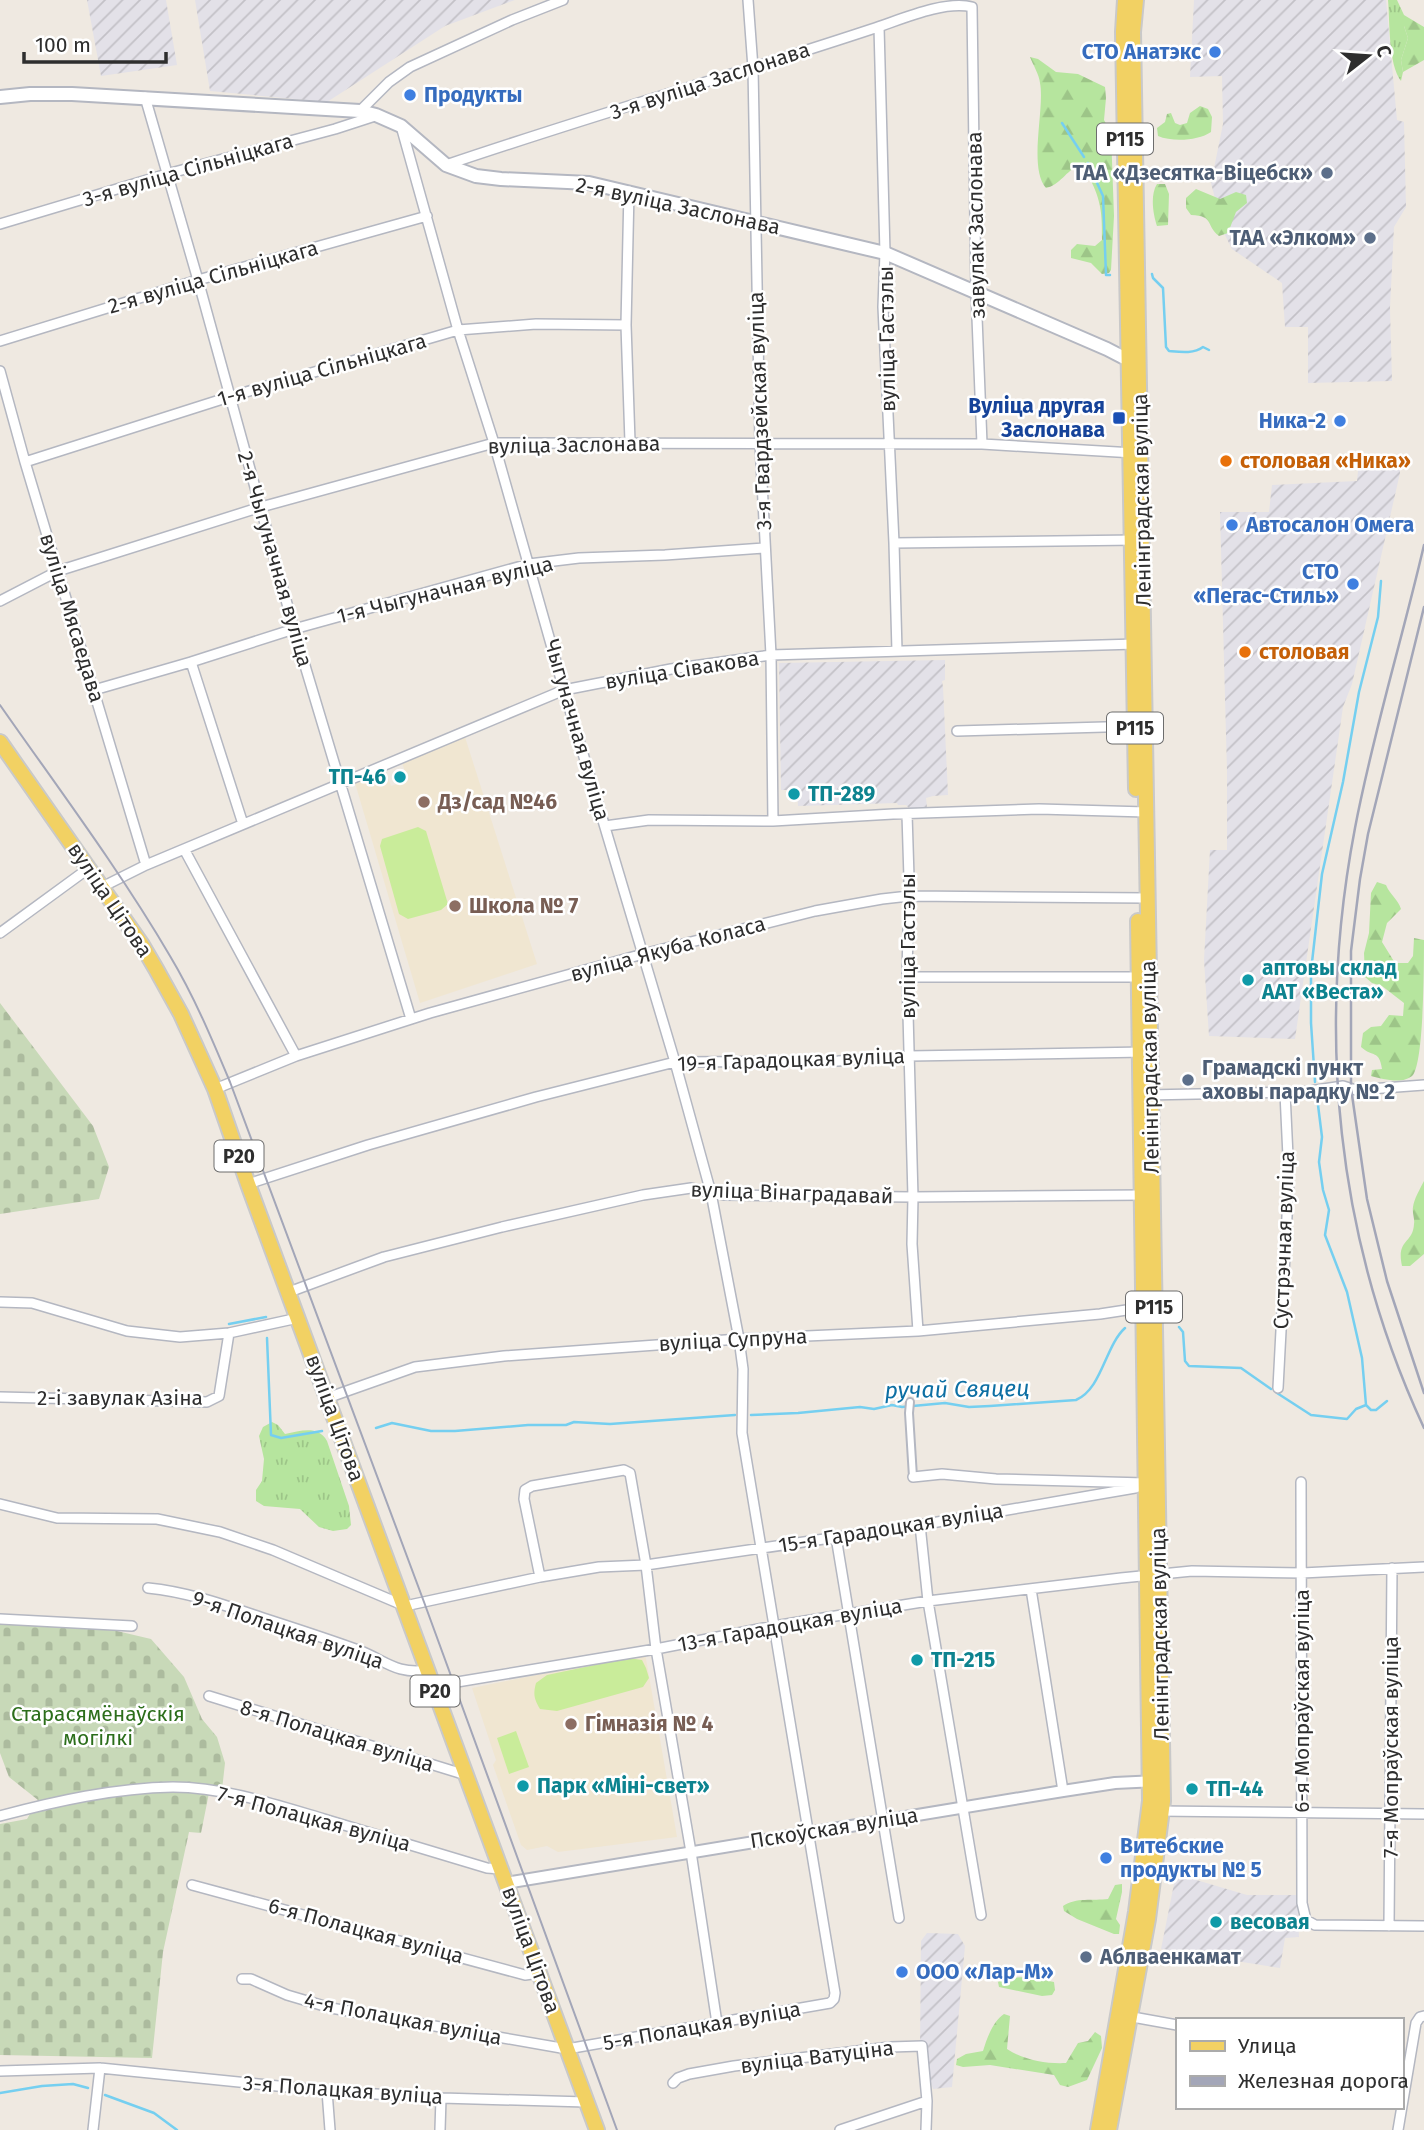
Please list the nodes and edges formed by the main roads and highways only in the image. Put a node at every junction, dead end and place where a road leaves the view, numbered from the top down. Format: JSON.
{"nodes":[{"id":1,"x":1125,"y":0,"type":"edge"},
{"id":2,"x":1136,"y":0,"type":"edge"},
{"id":3,"x":1128,"y":32,"type":"junction"},
{"id":4,"x":0,"y":97,"type":"edge"},
{"id":5,"x":1135,"y":363,"type":"junction"},
{"id":6,"x":0,"y":742,"type":"edge"},
{"id":7,"x":1125,"y":2011,"type":"junction"},
{"id":8,"x":597,"y":2130,"type":"edge"},
{"id":9,"x":1098,"y":2130,"type":"edge"},
{"id":10,"x":1109,"y":2130,"type":"edge"}],
"edges":[{"from":1,"to":3,"type":"main road","name":"Ленінградская вуліца","number":"Р115"},
{"from":2,"to":3,"type":"main road","name":"Ленінградская вуліца","number":"Р115"},
{"from":3,"to":5,"type":"main road","name":"Ленінградская вуліца","number":"Р115"},
{"from":4,"to":5,"type":"main road","name":"2-я вуліца Заслонава"},
{"from":5,"to":7,"type":"main road","name":"Ленінградская вуліца","number":"Р115"},
{"from":6,"to":8,"type":"main road","name":"вуліца Цітова","number":"Р20"},
{"from":7,"to":9,"type":"main road","name":"Ленінградская вуліца","number":"Р115"},
{"from":7,"to":10,"type":"main road","name":"Ленінградская вуліца","number":"Р115"}]}
